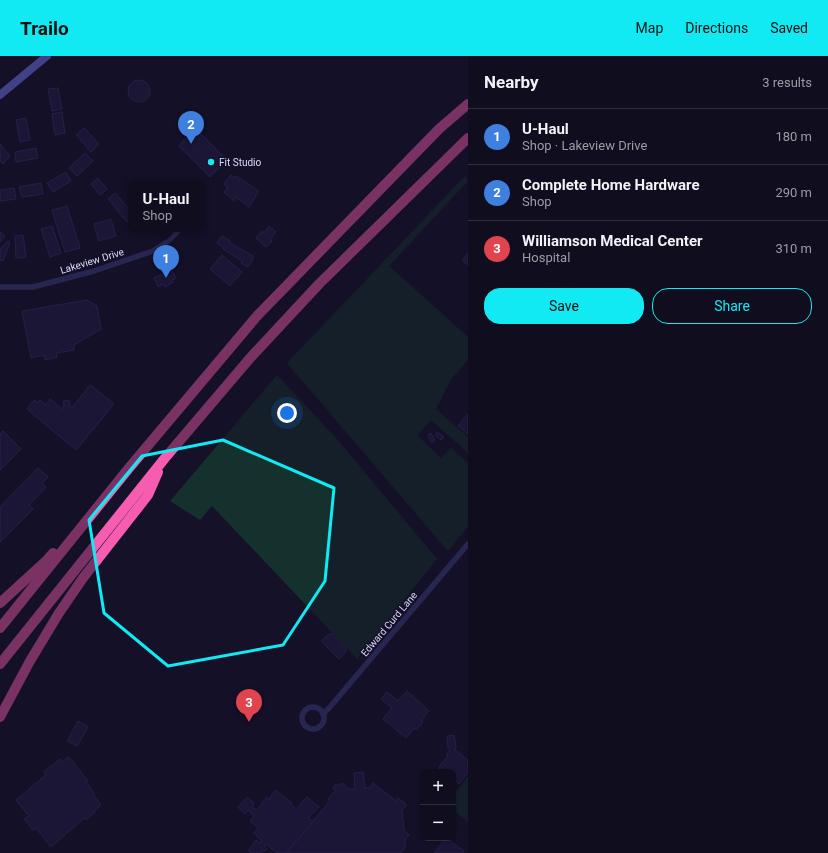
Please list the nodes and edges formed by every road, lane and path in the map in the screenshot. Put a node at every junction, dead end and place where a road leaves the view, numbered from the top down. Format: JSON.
{"nodes":[{"id":1,"x":47,"y":56,"type":"edge"},
{"id":2,"x":0,"y":95,"type":"edge"},
{"id":3,"x":468,"y":104,"type":"edge"},
{"id":4,"x":468,"y":138,"type":"edge"},
{"id":5,"x":177,"y":232,"type":"edge"},
{"id":6,"x":0,"y":287,"type":"edge"},
{"id":7,"x":165,"y":458,"type":"junction"},
{"id":8,"x":129,"y":468,"type":"junction"},
{"id":9,"x":468,"y":544,"type":"edge"},
{"id":10,"x":0,"y":603,"type":"edge"},
{"id":11,"x":0,"y":628,"type":"edge"},
{"id":12,"x":0,"y":664,"type":"edge"},
{"id":13,"x":323,"y":714,"type":"junction"},
{"id":14,"x":0,"y":717,"type":"edge"}],
"edges":[{"from":1,"to":2,"type":"main road"},
{"from":3,"to":8,"type":"highway"},
{"from":4,"to":7,"type":"highway"},
{"from":5,"to":6,"type":"street","name":"Lakeview Drive"},
{"from":7,"to":12,"type":"highway"},
{"from":7,"to":14,"type":"highway"},
{"from":8,"to":10,"type":"highway"},
{"from":8,"to":11,"type":"highway"},
{"from":9,"to":13,"type":"street","name":"Edward Curd Lane"},
{"from":13,"to":13,"type":"street"}]}
